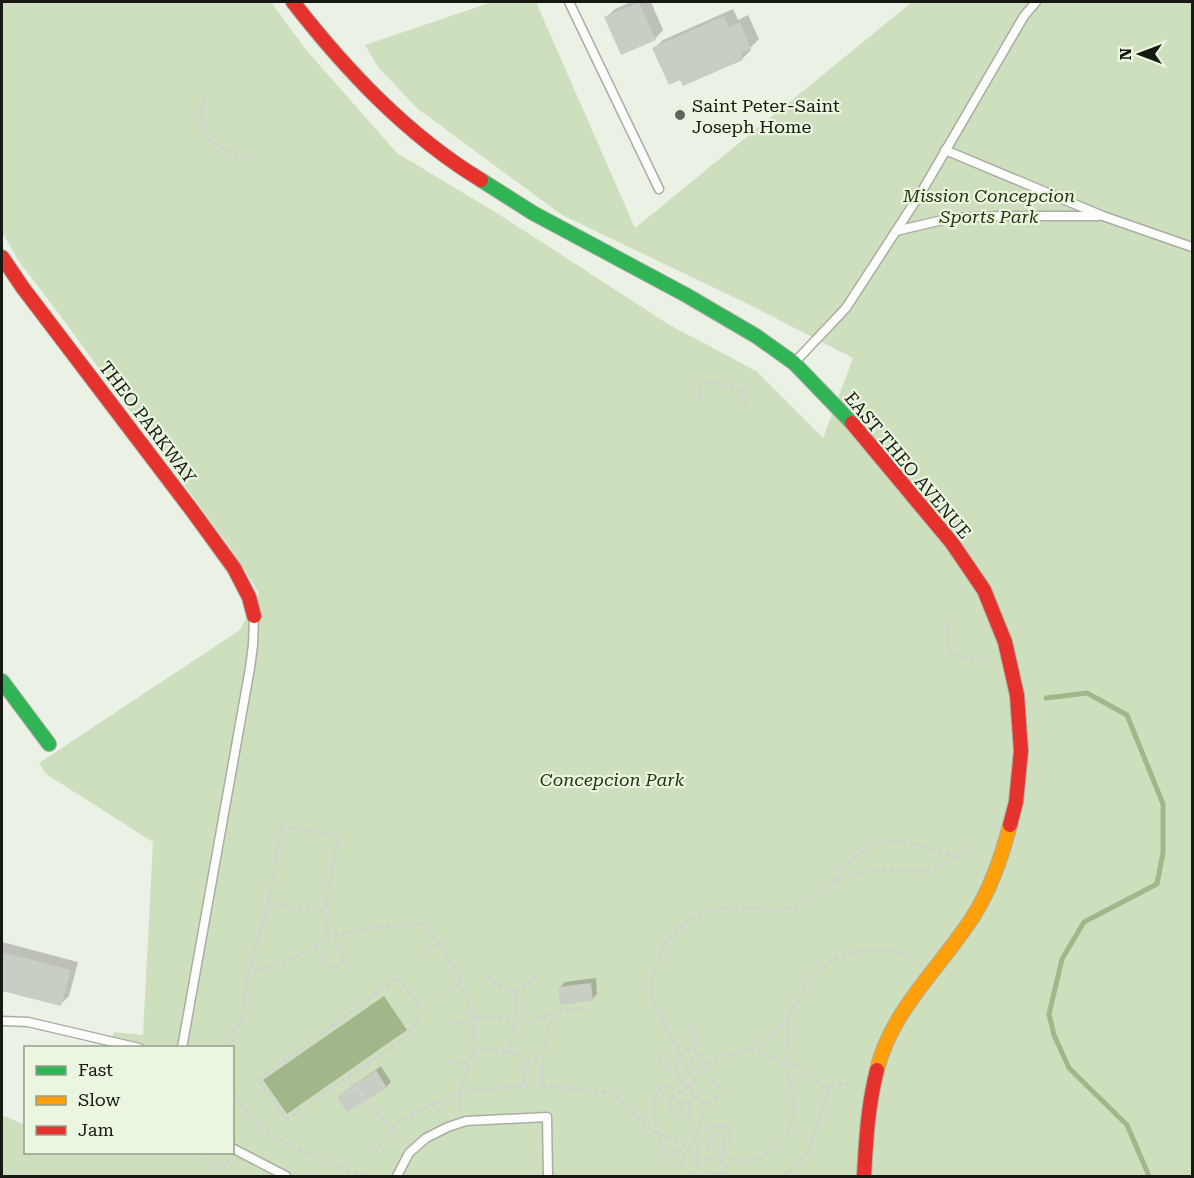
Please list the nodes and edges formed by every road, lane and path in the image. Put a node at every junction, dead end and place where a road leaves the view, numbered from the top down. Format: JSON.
{"nodes":[{"id":1,"x":293,"y":2,"type":"edge"},
{"id":2,"x":569,"y":2,"type":"edge"},
{"id":3,"x":1036,"y":2,"type":"edge"},
{"id":4,"x":206,"y":96,"type":"dead end"},
{"id":5,"x":945,"y":150,"type":"junction"},
{"id":6,"x":252,"y":157,"type":"dead end"},
{"id":7,"x":659,"y":189,"type":"dead end"},
{"id":8,"x":1103,"y":216,"type":"junction"},
{"id":9,"x":896,"y":231,"type":"junction"},
{"id":10,"x":1192,"y":247,"type":"edge"},
{"id":11,"x":2,"y":257,"type":"edge"},
{"id":12,"x":794,"y":363,"type":"junction"},
{"id":13,"x":699,"y":398,"type":"dead end"},
{"id":14,"x":746,"y":409,"type":"dead end"},
{"id":15,"x":254,"y":616,"type":"joint"},
{"id":16,"x":945,"y":621,"type":"dead end"},
{"id":17,"x":988,"y":662,"type":"dead end"},
{"id":18,"x":2,"y":681,"type":"edge"},
{"id":19,"x":49,"y":744,"type":"dead end"},
{"id":20,"x":975,"y":845,"type":"dead end"},
{"id":21,"x":957,"y":856,"type":"junction"},
{"id":22,"x":834,"y":881,"type":"junction"},
{"id":23,"x":268,"y":903,"type":"junction"},
{"id":24,"x":324,"y":911,"type":"junction"},
{"id":25,"x":335,"y":935,"type":"junction"},
{"id":26,"x":328,"y":936,"type":"junction"},
{"id":27,"x":439,"y":944,"type":"junction"},
{"id":28,"x":316,"y":946,"type":"junction"},
{"id":29,"x":422,"y":955,"type":"dead end"},
{"id":30,"x":915,"y":957,"type":"dead end"},
{"id":31,"x":249,"y":973,"type":"junction"},
{"id":32,"x":537,"y":973,"type":"dead end"},
{"id":33,"x":486,"y":976,"type":"dead end"},
{"id":34,"x":462,"y":985,"type":"junction"},
{"id":35,"x":516,"y":991,"type":"junction"},
{"id":36,"x":442,"y":993,"type":"dead end"},
{"id":37,"x":585,"y":1008,"type":"dead end"},
{"id":38,"x":558,"y":1011,"type":"junction"},
{"id":39,"x":474,"y":1019,"type":"junction"},
{"id":40,"x":2,"y":1021,"type":"edge"},
{"id":41,"x":515,"y":1021,"type":"junction"},
{"id":42,"x":788,"y":1021,"type":"junction"},
{"id":43,"x":454,"y":1022,"type":"dead end"},
{"id":44,"x":684,"y":1034,"type":"dead end"},
{"id":45,"x":136,"y":1046,"type":"edge"},
{"id":46,"x":182,"y":1046,"type":"edge"},
{"id":47,"x":228,"y":1046,"type":"edge"},
{"id":48,"x":693,"y":1048,"type":"junction"},
{"id":49,"x":750,"y":1048,"type":"junction"},
{"id":50,"x":472,"y":1051,"type":"junction"},
{"id":51,"x":508,"y":1053,"type":"junction"},
{"id":52,"x":679,"y":1055,"type":"junction"},
{"id":53,"x":700,"y":1055,"type":"junction"},
{"id":54,"x":668,"y":1057,"type":"dead end"},
{"id":55,"x":543,"y":1058,"type":"junction"},
{"id":56,"x":448,"y":1060,"type":"dead end"},
{"id":57,"x":526,"y":1062,"type":"junction"},
{"id":58,"x":785,"y":1063,"type":"junction"},
{"id":59,"x":469,"y":1065,"type":"junction"},
{"id":60,"x":707,"y":1067,"type":"junction"},
{"id":61,"x":695,"y":1068,"type":"dead end"},
{"id":62,"x":677,"y":1073,"type":"junction"},
{"id":63,"x":348,"y":1076,"type":"junction"},
{"id":64,"x":710,"y":1082,"type":"dead end"},
{"id":65,"x":541,"y":1085,"type":"junction"},
{"id":66,"x":524,"y":1086,"type":"junction"},
{"id":67,"x":688,"y":1086,"type":"junction"},
{"id":68,"x":873,"y":1086,"type":"junction"},
{"id":69,"x":830,"y":1088,"type":"junction"},
{"id":70,"x":460,"y":1093,"type":"junction"},
{"id":71,"x":234,"y":1095,"type":"edge"},
{"id":72,"x":672,"y":1099,"type":"junction"},
{"id":73,"x":435,"y":1103,"type":"junction"},
{"id":74,"x":704,"y":1103,"type":"junction"},
{"id":75,"x":684,"y":1110,"type":"dead end"},
{"id":76,"x":461,"y":1116,"type":"dead end"},
{"id":77,"x":443,"y":1120,"type":"dead end"},
{"id":78,"x":392,"y":1130,"type":"junction"},
{"id":79,"x":706,"y":1130,"type":"dead end"},
{"id":80,"x":657,"y":1133,"type":"junction"},
{"id":81,"x":235,"y":1150,"type":"edge"},
{"id":82,"x":201,"y":1154,"type":"edge"},
{"id":83,"x":232,"y":1154,"type":"edge"},
{"id":84,"x":375,"y":1154,"type":"dead end"},
{"id":85,"x":674,"y":1154,"type":"dead end"},
{"id":86,"x":720,"y":1155,"type":"junction"},
{"id":87,"x":698,"y":1159,"type":"junction"},
{"id":88,"x":708,"y":1165,"type":"dead end"},
{"id":89,"x":221,"y":1170,"type":"junction"},
{"id":90,"x":219,"y":1176,"type":"edge"},
{"id":91,"x":286,"y":1176,"type":"edge"},
{"id":92,"x":364,"y":1176,"type":"edge"},
{"id":93,"x":397,"y":1176,"type":"edge"},
{"id":94,"x":506,"y":1176,"type":"edge"},
{"id":95,"x":530,"y":1176,"type":"edge"},
{"id":96,"x":549,"y":1176,"type":"edge"},
{"id":97,"x":694,"y":1176,"type":"edge"},
{"id":98,"x":783,"y":1176,"type":"edge"},
{"id":99,"x":864,"y":1176,"type":"edge"}],
"edges":[{"from":1,"to":12,"type":"street","name":"EAST THEO AVENUE"},
{"from":2,"to":7,"type":"lane"},
{"from":3,"to":5,"type":"lane"},
{"from":4,"to":6,"type":"path"},
{"from":5,"to":8,"type":"lane"},
{"from":5,"to":9,"type":"lane"},
{"from":8,"to":9,"type":"lane"},
{"from":8,"to":10,"type":"lane"},
{"from":9,"to":12,"type":"lane"},
{"from":11,"to":15,"type":"street","name":"THEO PARKWAY"},
{"from":12,"to":68,"type":"street","name":"EAST THEO AVENUE"},
{"from":13,"to":14,"type":"path"},
{"from":15,"to":46,"type":"lane"},
{"from":16,"to":17,"type":"path"},
{"from":18,"to":19,"type":"street"},
{"from":20,"to":21,"type":"path"},
{"from":21,"to":22,"type":"path"},
{"from":21,"to":22,"type":"path"},
{"from":22,"to":52,"type":"path"},
{"from":23,"to":24,"type":"path"},
{"from":23,"to":24,"type":"path"},
{"from":23,"to":31,"type":"path"},
{"from":24,"to":26,"type":"path"},
{"from":25,"to":26,"type":"path"},
{"from":25,"to":27,"type":"path"},
{"from":25,"to":28,"type":"path"},
{"from":26,"to":28,"type":"path"},
{"from":27,"to":29,"type":"path"},
{"from":27,"to":34,"type":"path"},
{"from":28,"to":31,"type":"path"},
{"from":30,"to":42,"type":"path"},
{"from":31,"to":47,"type":"path"},
{"from":32,"to":35,"type":"path"},
{"from":33,"to":35,"type":"path"},
{"from":34,"to":36,"type":"path"},
{"from":34,"to":39,"type":"path"},
{"from":35,"to":41,"type":"path"},
{"from":37,"to":38,"type":"path"},
{"from":38,"to":41,"type":"path"},
{"from":38,"to":55,"type":"path"},
{"from":39,"to":41,"type":"path"},
{"from":39,"to":43,"type":"path"},
{"from":39,"to":50,"type":"path"},
{"from":40,"to":45,"type":"lane"},
{"from":41,"to":51,"type":"path"},
{"from":42,"to":49,"type":"path"},
{"from":42,"to":58,"type":"path"},
{"from":44,"to":48,"type":"path"},
{"from":48,"to":52,"type":"path"},
{"from":48,"to":53,"type":"path"},
{"from":49,"to":58,"type":"path"},
{"from":49,"to":60,"type":"path"},
{"from":50,"to":51,"type":"path"},
{"from":50,"to":59,"type":"path"},
{"from":51,"to":57,"type":"path"},
{"from":52,"to":62,"type":"path"},
{"from":53,"to":60,"type":"path"},
{"from":53,"to":61,"type":"path"},
{"from":54,"to":62,"type":"path"},
{"from":55,"to":57,"type":"path"},
{"from":55,"to":65,"type":"path"},
{"from":56,"to":59,"type":"path"},
{"from":57,"to":66,"type":"path"},
{"from":58,"to":69,"type":"path"},
{"from":58,"to":86,"type":"path"},
{"from":59,"to":70,"type":"path"},
{"from":60,"to":67,"type":"path"},
{"from":62,"to":67,"type":"path"},
{"from":63,"to":63,"type":"path"},
{"from":63,"to":78,"type":"path"},
{"from":64,"to":74,"type":"path"},
{"from":65,"to":66,"type":"path"},
{"from":65,"to":80,"type":"path"},
{"from":66,"to":70,"type":"path"},
{"from":67,"to":72,"type":"path"},
{"from":67,"to":74,"type":"path"},
{"from":68,"to":69,"type":"path"},
{"from":68,"to":99,"type":"street","name":"EAST THEO AVENUE"},
{"from":69,"to":98,"type":"path"},
{"from":70,"to":73,"type":"path"},
{"from":70,"to":76,"type":"path"},
{"from":71,"to":92,"type":"path"},
{"from":72,"to":75,"type":"path"},
{"from":72,"to":80,"type":"path"},
{"from":73,"to":77,"type":"path"},
{"from":73,"to":78,"type":"path"},
{"from":74,"to":87,"type":"path"},
{"from":78,"to":84,"type":"path"},
{"from":79,"to":86,"type":"path"},
{"from":80,"to":85,"type":"path"},
{"from":80,"to":87,"type":"path"},
{"from":81,"to":91,"type":"lane"},
{"from":82,"to":89,"type":"path"},
{"from":83,"to":89,"type":"path"},
{"from":86,"to":86,"type":"path"},
{"from":87,"to":88,"type":"path"},
{"from":87,"to":97,"type":"path"},
{"from":89,"to":90,"type":"path"},
{"from":93,"to":96,"type":"lane"},
{"from":94,"to":95,"type":"path"}]}
